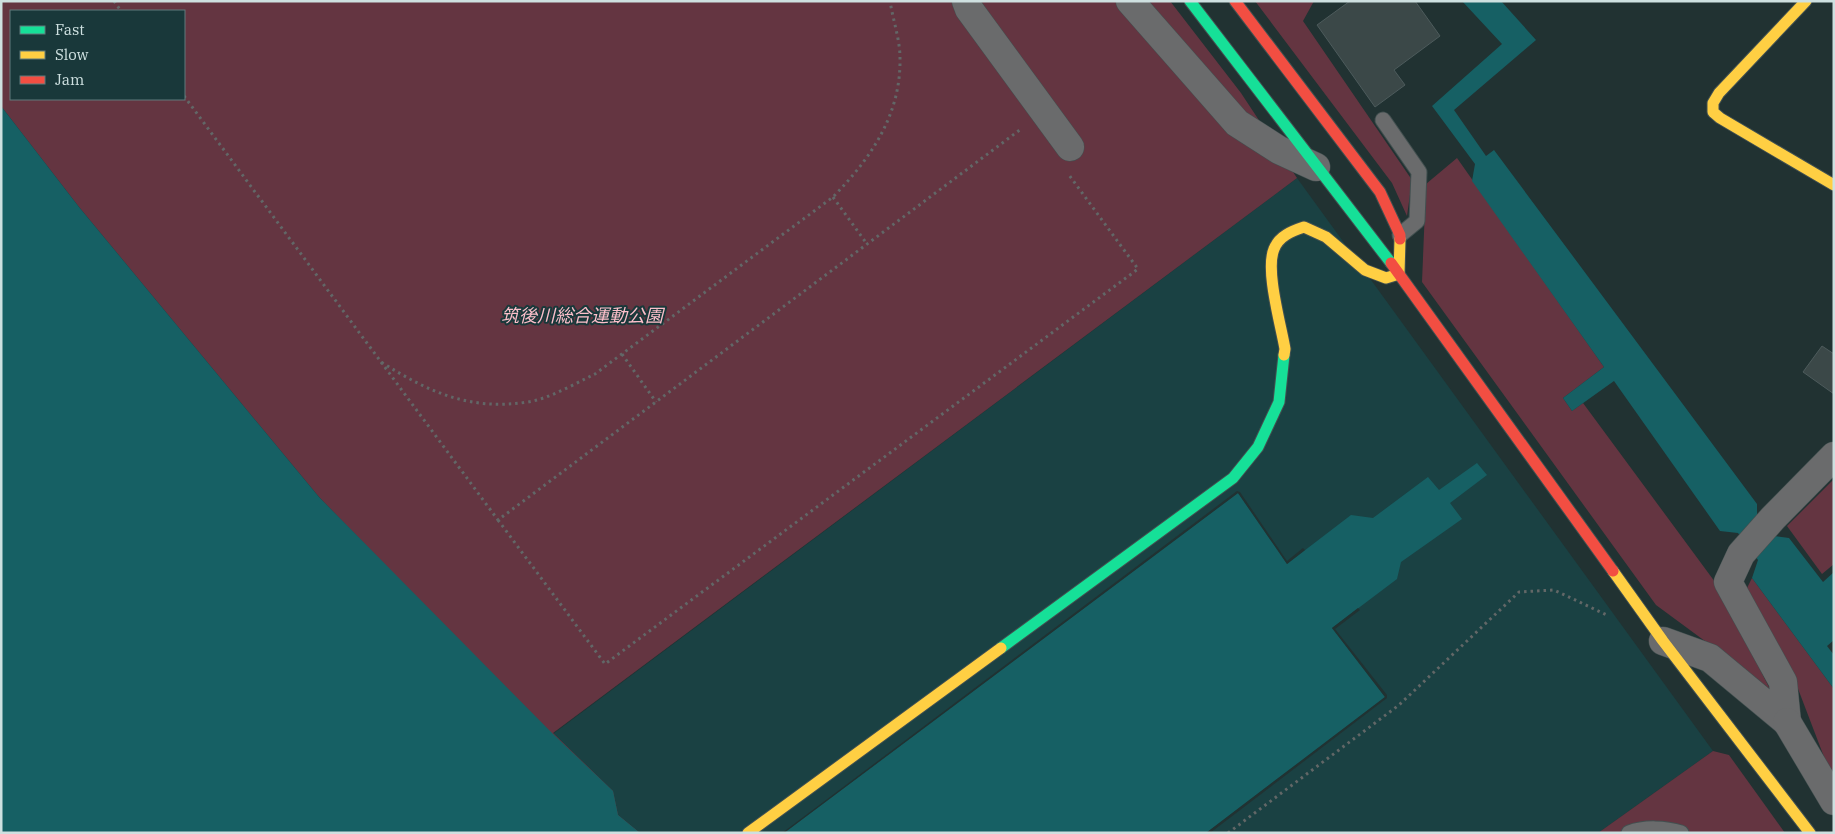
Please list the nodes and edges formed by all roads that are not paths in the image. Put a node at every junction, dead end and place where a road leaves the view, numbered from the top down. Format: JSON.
{"nodes":[{"id":1,"x":966,"y":1,"type":"edge"},
{"id":2,"x":1130,"y":1,"type":"edge"},
{"id":3,"x":1190,"y":1,"type":"edge"},
{"id":4,"x":1235,"y":1,"type":"edge"},
{"id":5,"x":1806,"y":1,"type":"edge"},
{"id":6,"x":1383,"y":120,"type":"dead end"},
{"id":7,"x":1069,"y":160,"type":"road end"},
{"id":8,"x":1316,"y":167,"type":"junction"},
{"id":9,"x":1834,"y":185,"type":"edge"},
{"id":10,"x":1400,"y":235,"type":"junction"},
{"id":11,"x":1399,"y":274,"type":"junction"},
{"id":12,"x":1834,"y":456,"type":"edge"},
{"id":13,"x":1663,"y":641,"type":"junction"},
{"id":14,"x":1787,"y":722,"type":"junction"},
{"id":15,"x":1834,"y":802,"type":"edge"},
{"id":16,"x":748,"y":833,"type":"edge"},
{"id":17,"x":1629,"y":833,"type":"edge"},
{"id":18,"x":1680,"y":833,"type":"edge"},
{"id":19,"x":1810,"y":833,"type":"edge"}],
"edges":[{"from":1,"to":7,"type":"street"},
{"from":2,"to":8,"type":"street"},
{"from":3,"to":8,"type":"street"},
{"from":4,"to":10,"type":"street"},
{"from":5,"to":9,"type":"street"},
{"from":6,"to":10,"type":"lane"},
{"from":8,"to":11,"type":"street"},
{"from":10,"to":11,"type":"street"},
{"from":11,"to":13,"type":"street"},
{"from":11,"to":16,"type":"street"},
{"from":12,"to":14,"type":"street"},
{"from":13,"to":14,"type":"street"},
{"from":13,"to":19,"type":"street"},
{"from":14,"to":15,"type":"street"},
{"from":17,"to":18,"type":"lane"}]}
